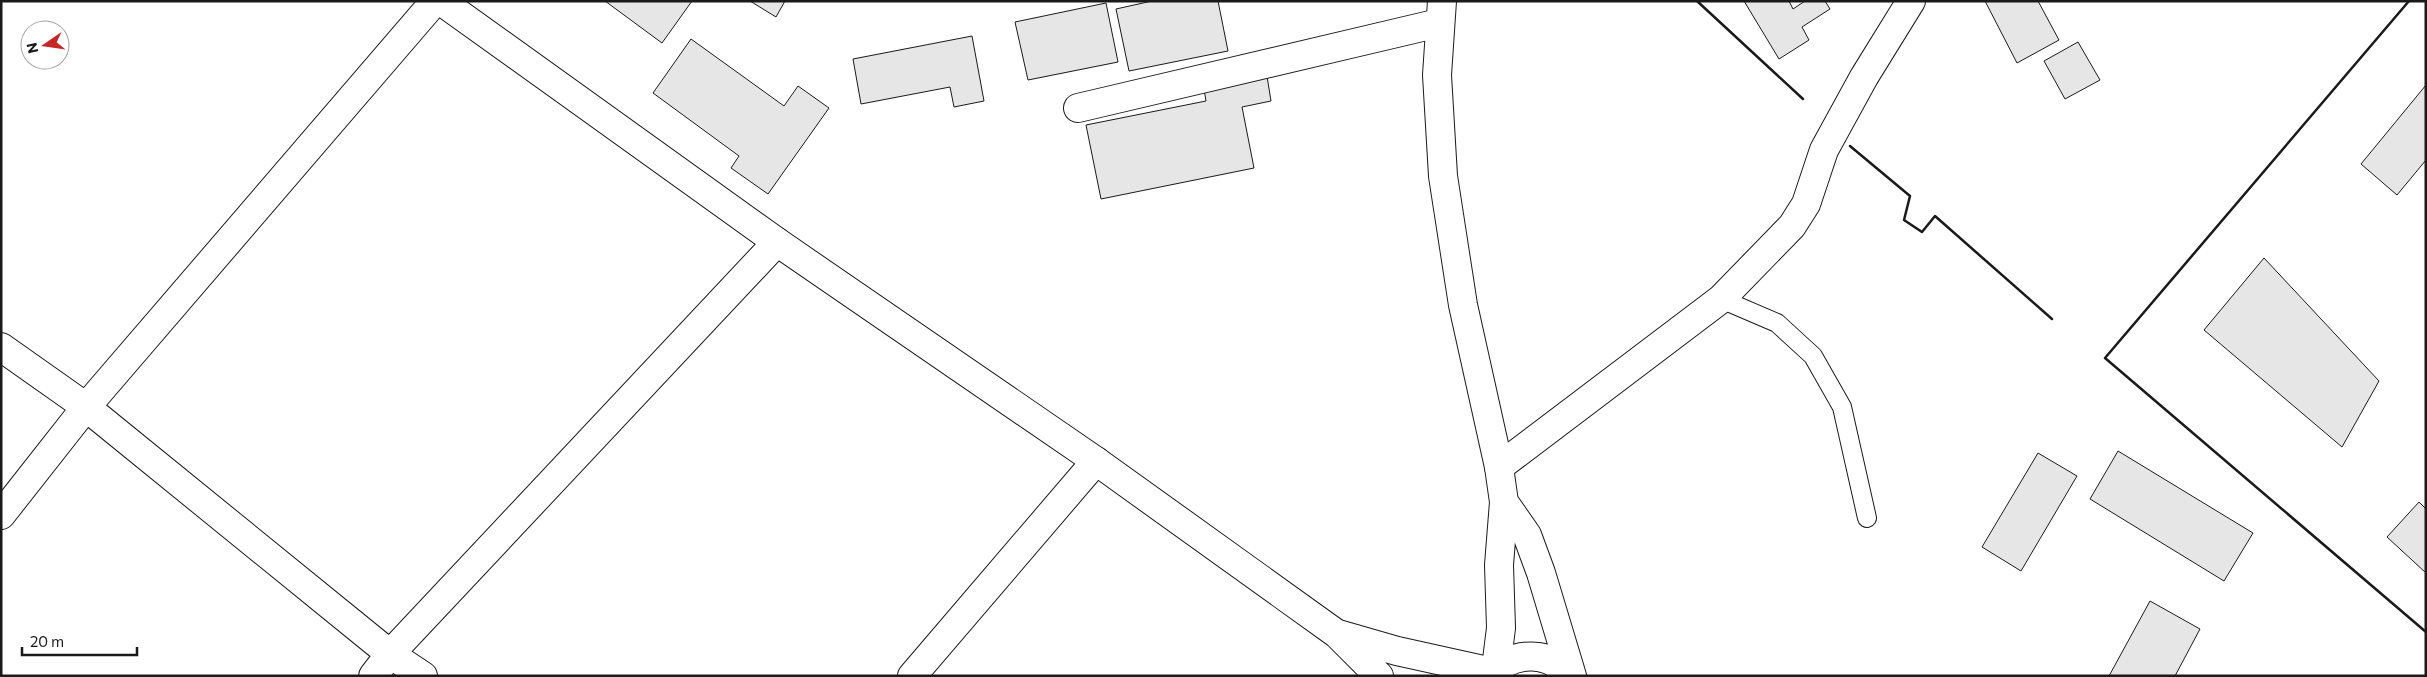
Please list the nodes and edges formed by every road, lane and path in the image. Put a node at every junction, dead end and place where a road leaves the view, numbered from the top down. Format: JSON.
{"nodes":[{"id":1,"x":435,"y":1,"type":"edge"},
{"id":2,"x":441,"y":1,"type":"edge"},
{"id":3,"x":1911,"y":1,"type":"edge"},
{"id":4,"x":1440,"y":12,"type":"edge"},
{"id":5,"x":1078,"y":108,"type":"dead end"},
{"id":6,"x":777,"y":242,"type":"junction"},
{"id":7,"x":1721,"y":299,"type":"junction"},
{"id":8,"x":1,"y":347,"type":"edge"},
{"id":9,"x":86,"y":407,"type":"junction"},
{"id":10,"x":1096,"y":461,"type":"junction"},
{"id":11,"x":1499,"y":467,"type":"junction"},
{"id":12,"x":1504,"y":502,"type":"junction"},
{"id":13,"x":1,"y":515,"type":"edge"},
{"id":14,"x":1867,"y":518,"type":"dead end"},
{"id":15,"x":1337,"y":634,"type":"junction"},
{"id":16,"x":390,"y":654,"type":"junction"},
{"id":17,"x":1493,"y":672,"type":"edge"},
{"id":18,"x":373,"y":676,"type":"edge"},
{"id":19,"x":423,"y":676,"type":"edge"},
{"id":20,"x":912,"y":676,"type":"edge"},
{"id":21,"x":1379,"y":676,"type":"edge"},
{"id":22,"x":1568,"y":676,"type":"edge"},
{"id":23,"x":1572,"y":676,"type":"edge"}],
"edges":[{"from":1,"to":9,"type":"street"},
{"from":2,"to":6,"type":"street"},
{"from":3,"to":7,"type":"street"},
{"from":4,"to":5,"type":"street"},
{"from":4,"to":11,"type":"street"},
{"from":6,"to":10,"type":"street"},
{"from":6,"to":16,"type":"street"},
{"from":7,"to":11,"type":"street"},
{"from":7,"to":14,"type":"lane"},
{"from":8,"to":9,"type":"street"},
{"from":9,"to":13,"type":"street"},
{"from":9,"to":16,"type":"street"},
{"from":10,"to":15,"type":"street"},
{"from":10,"to":20,"type":"street"},
{"from":11,"to":12,"type":"street"},
{"from":12,"to":17,"type":"street"},
{"from":12,"to":23,"type":"street"},
{"from":15,"to":17,"type":"street"},
{"from":15,"to":21,"type":"street"},
{"from":16,"to":18,"type":"street"},
{"from":16,"to":19,"type":"street"},
{"from":17,"to":22,"type":"street"}]}
